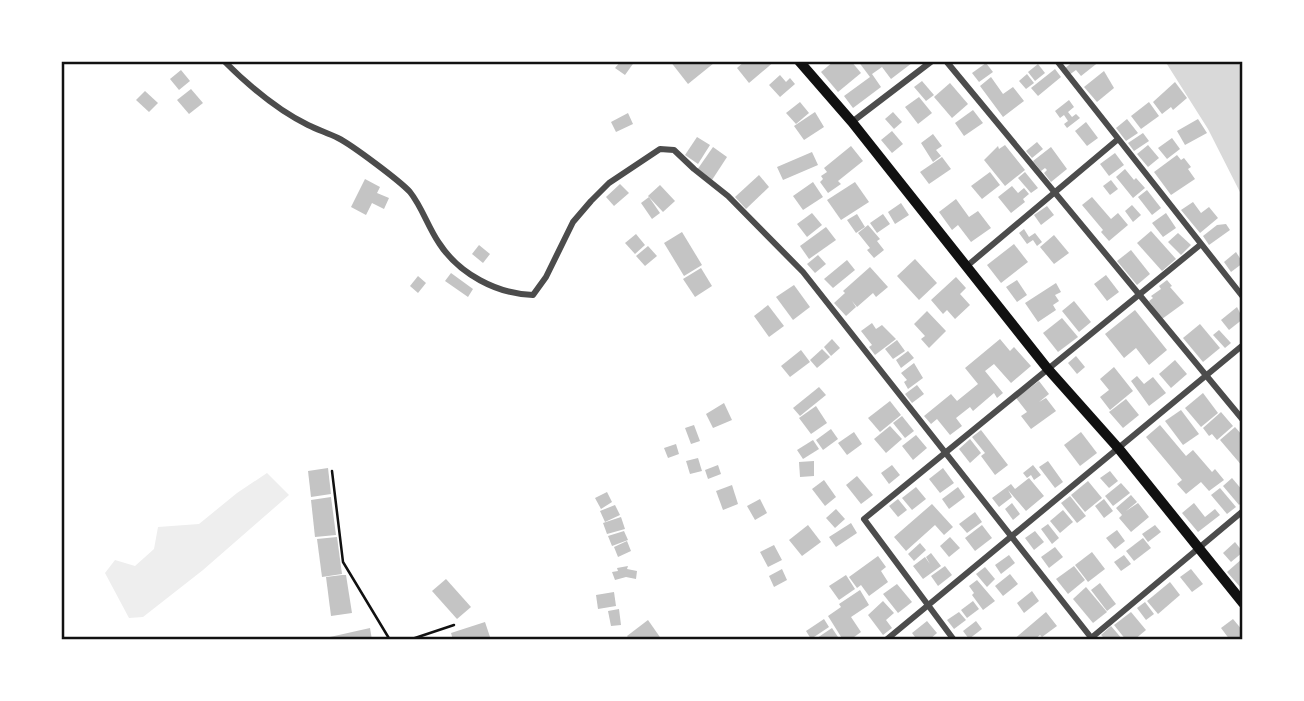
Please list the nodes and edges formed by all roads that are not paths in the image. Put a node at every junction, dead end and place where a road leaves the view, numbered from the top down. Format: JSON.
{"nodes":[{"id":1,"x":224,"y":61,"type":"edge"},
{"id":2,"x":799,"y":61,"type":"edge"},
{"id":3,"x":932,"y":61,"type":"edge"},
{"id":4,"x":946,"y":61,"type":"edge"},
{"id":5,"x":1057,"y":61,"type":"edge"},
{"id":6,"x":852,"y":122,"type":"junction"},
{"id":7,"x":1117,"y":140,"type":"junction"},
{"id":8,"x":1056,"y":192,"type":"junction"},
{"id":9,"x":1200,"y":245,"type":"junction"},
{"id":10,"x":967,"y":266,"type":"junction"},
{"id":11,"x":1139,"y":297,"type":"junction"},
{"id":12,"x":1243,"y":297,"type":"edge"},
{"id":13,"x":1243,"y":345,"type":"edge"},
{"id":14,"x":1047,"y":368,"type":"junction"},
{"id":15,"x":1205,"y":375,"type":"junction"},
{"id":16,"x":1243,"y":420,"type":"edge"},
{"id":17,"x":1119,"y":449,"type":"junction"},
{"id":18,"x":946,"y":452,"type":"junction"},
{"id":19,"x":1243,"y":511,"type":"edge"},
{"id":20,"x":1011,"y":538,"type":"junction"},
{"id":21,"x":1198,"y":548,"type":"junction"},
{"id":22,"x":1243,"y":603,"type":"edge"},
{"id":23,"x":927,"y":605,"type":"junction"},
{"id":24,"x":1091,"y":639,"type":"edge"},
{"id":25,"x":886,"y":640,"type":"edge"},
{"id":26,"x":954,"y":640,"type":"edge"}],
"edges":[{"from":1,"to":18,"type":"street"},
{"from":2,"to":6,"type":"highway"},
{"from":3,"to":6,"type":"street"},
{"from":4,"to":8,"type":"street"},
{"from":5,"to":7,"type":"street"},
{"from":6,"to":10,"type":"highway"},
{"from":7,"to":8,"type":"street"},
{"from":7,"to":9,"type":"street"},
{"from":8,"to":10,"type":"street"},
{"from":8,"to":11,"type":"street"},
{"from":9,"to":11,"type":"street"},
{"from":9,"to":12,"type":"street"},
{"from":10,"to":14,"type":"highway"},
{"from":11,"to":14,"type":"street"},
{"from":11,"to":15,"type":"street"},
{"from":13,"to":15,"type":"street"},
{"from":14,"to":17,"type":"highway"},
{"from":14,"to":18,"type":"street"},
{"from":15,"to":16,"type":"street"},
{"from":15,"to":17,"type":"street"},
{"from":17,"to":20,"type":"street"},
{"from":17,"to":21,"type":"highway"},
{"from":18,"to":20,"type":"street"},
{"from":18,"to":23,"type":"street"},
{"from":19,"to":21,"type":"street"},
{"from":20,"to":23,"type":"street"},
{"from":20,"to":24,"type":"street"},
{"from":21,"to":22,"type":"highway"},
{"from":21,"to":24,"type":"street"},
{"from":23,"to":25,"type":"street"},
{"from":23,"to":26,"type":"street"}]}
